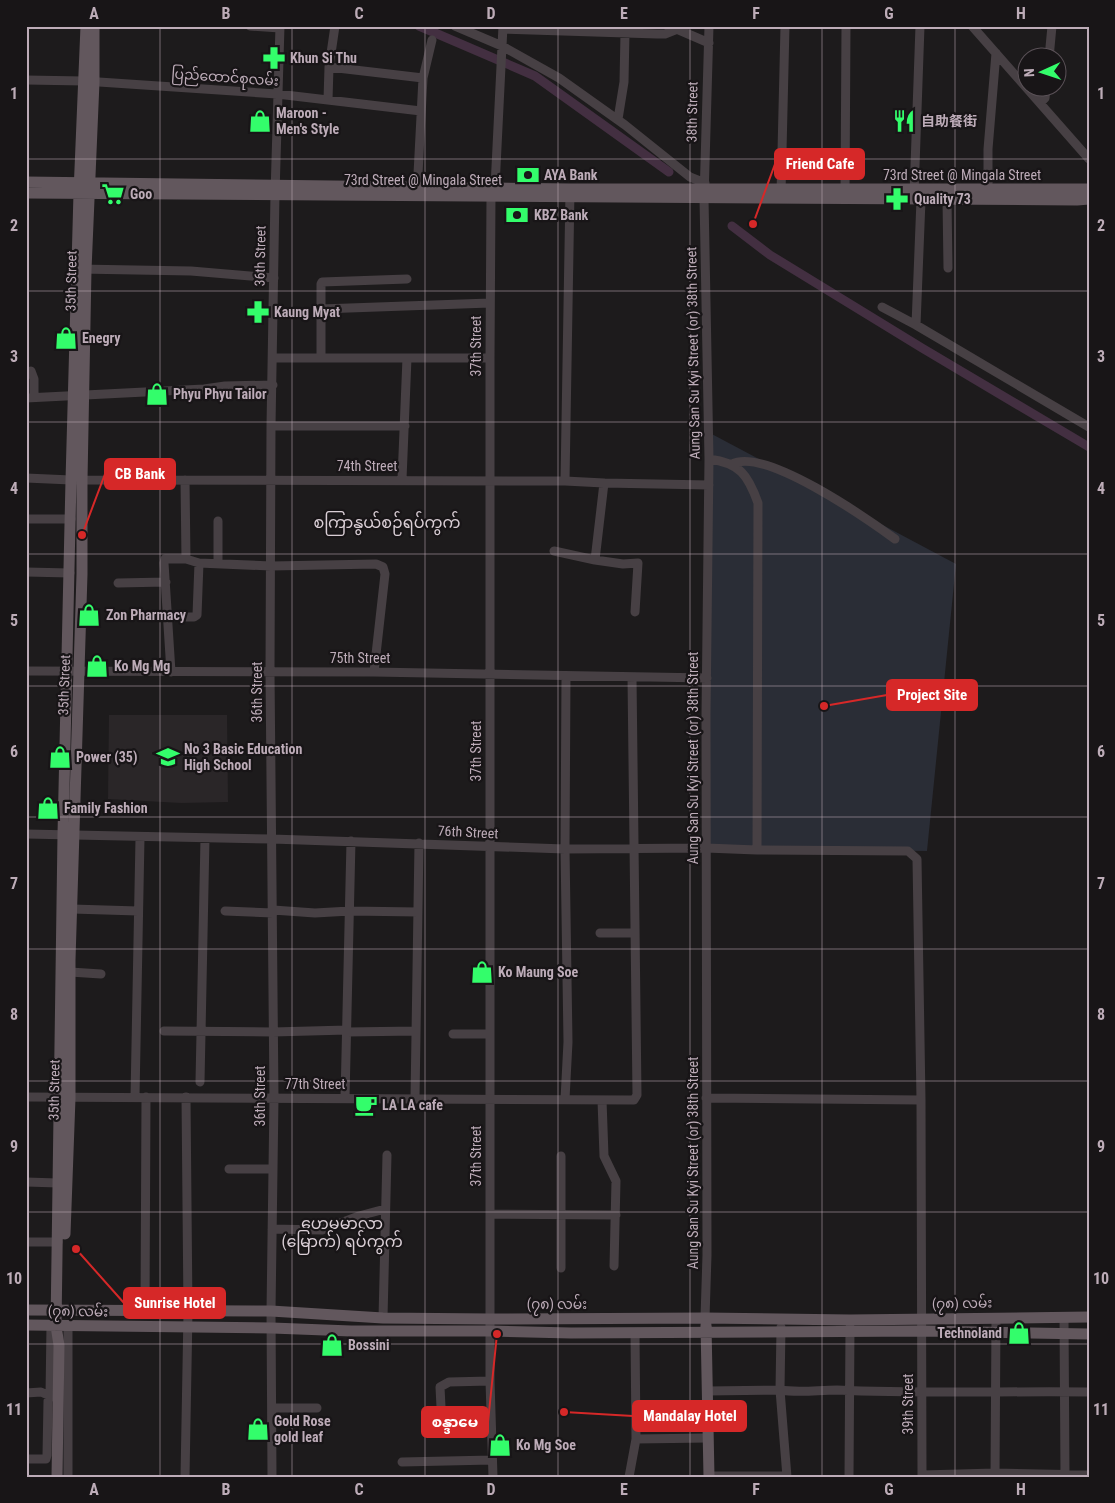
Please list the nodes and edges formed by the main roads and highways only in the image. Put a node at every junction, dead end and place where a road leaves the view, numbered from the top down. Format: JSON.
{"nodes":[{"id":1,"x":86,"y":26,"type":"edge"},
{"id":2,"x":94,"y":26,"type":"edge"},
{"id":3,"x":89,"y":81,"type":"junction"},
{"id":4,"x":26,"y":182,"type":"edge"},
{"id":5,"x":84,"y":187,"type":"junction"},
{"id":6,"x":1089,"y":188,"type":"edge"},
{"id":7,"x":26,"y":193,"type":"edge"},
{"id":8,"x":988,"y":195,"type":"junction"},
{"id":9,"x":917,"y":196,"type":"junction"},
{"id":10,"x":1081,"y":196,"type":"edge"},
{"id":11,"x":76,"y":480,"type":"junction"},
{"id":12,"x":69,"y":597,"type":"junction"},
{"id":13,"x":82,"y":598,"type":"junction"},
{"id":14,"x":69,"y":834,"type":"junction"},
{"id":15,"x":64,"y":1097,"type":"junction"},
{"id":16,"x":26,"y":1310,"type":"edge"},
{"id":17,"x":60,"y":1310,"type":"junction"},
{"id":18,"x":1089,"y":1317,"type":"edge"},
{"id":19,"x":705,"y":1318,"type":"junction"},
{"id":20,"x":26,"y":1325,"type":"edge"},
{"id":21,"x":490,"y":1325,"type":"junction"},
{"id":22,"x":59,"y":1326,"type":"junction"},
{"id":23,"x":781,"y":1326,"type":"junction"},
{"id":24,"x":850,"y":1326,"type":"junction"},
{"id":25,"x":706,"y":1332,"type":"junction"},
{"id":26,"x":1089,"y":1334,"type":"edge"},
{"id":27,"x":709,"y":1476,"type":"edge"},
{"id":28,"x":57,"y":1477,"type":"edge"}],
"edges":[{"from":1,"to":3,"type":"main road","name":"35th Street"},
{"from":2,"to":3,"type":"main road","name":"35th Street"},
{"from":3,"to":5,"type":"main road","name":"35th Street"},
{"from":4,"to":5,"type":"main road","name":"73rd Street @ Mingala Street"},
{"from":5,"to":7,"type":"main road","name":"73rd Street @ Mingala Street"},
{"from":5,"to":9,"type":"main road","name":"73rd Street @ Mingala Street"},
{"from":5,"to":11,"type":"main road","name":"35th Street"},
{"from":6,"to":10,"type":"main road","name":"73rd Street @ Mingala Street"},
{"from":8,"to":9,"type":"main road","name":"73rd Street @ Mingala Street"},
{"from":8,"to":9,"type":"main road","name":"73rd Street @ Mingala Street"},
{"from":8,"to":10,"type":"main road","name":"73rd Street @ Mingala Street"},
{"from":11,"to":12,"type":"main road","name":"35th Street"},
{"from":11,"to":13,"type":"main road","name":"35th Street"},
{"from":12,"to":13,"type":"main road"},
{"from":12,"to":14,"type":"main road","name":"35th Street"},
{"from":13,"to":14,"type":"main road","name":"35th Street"},
{"from":14,"to":15,"type":"main road","name":"35th Street"},
{"from":14,"to":15,"type":"main road","name":"35th Street"},
{"from":15,"to":17,"type":"main road","name":"35th Street"},
{"from":15,"to":17,"type":"main road","name":"35th Street"},
{"from":16,"to":17,"type":"main road","name":"(၇၈) လမ်း"},
{"from":17,"to":21,"type":"main road","name":"(၇၈) လမ်း"},
{"from":17,"to":22,"type":"main road","name":"35th Street"},
{"from":18,"to":24,"type":"main road","name":"(၇၈) လမ်း"},
{"from":19,"to":21,"type":"main road","name":"(၇၈) လမ်း"},
{"from":19,"to":23,"type":"main road","name":"(၇၈) လမ်း"},
{"from":19,"to":25,"type":"main road"},
{"from":20,"to":22,"type":"main road","name":"(၇၈) လမ်း"},
{"from":21,"to":22,"type":"main road","name":"(၇၈) လမ်း"},
{"from":21,"to":25,"type":"main road","name":"(၇၈) လမ်း"},
{"from":22,"to":28,"type":"main road","name":"35th Street"},
{"from":23,"to":24,"type":"main road","name":"(၇၈) လမ်း"},
{"from":23,"to":25,"type":"main road","name":"(၇၈) လမ်း"},
{"from":24,"to":26,"type":"main road","name":"(၇၈) လမ်း"},
{"from":25,"to":27,"type":"main road"}]}
